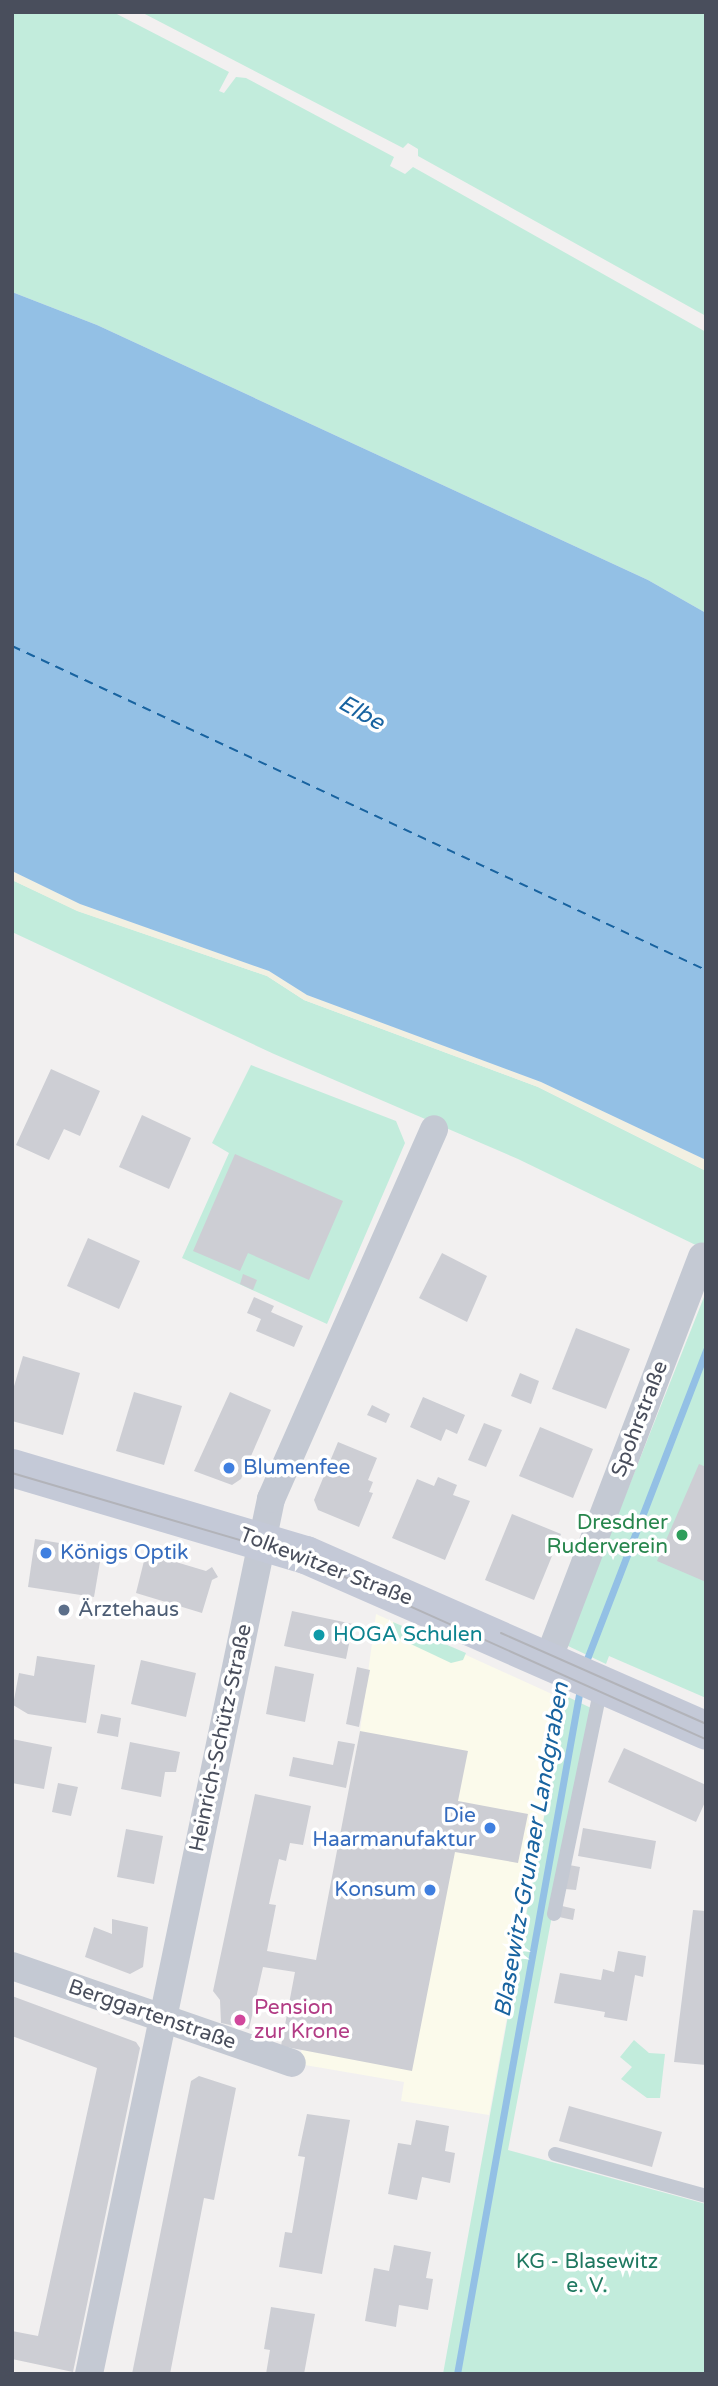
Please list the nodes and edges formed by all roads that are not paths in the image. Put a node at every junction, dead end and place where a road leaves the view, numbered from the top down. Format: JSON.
{"nodes":[{"id":1,"x":434,"y":1129,"type":"dead end"},
{"id":2,"x":702,"y":1256,"type":"dead end"},
{"id":3,"x":12,"y":1468,"type":"edge"},
{"id":4,"x":262,"y":1539,"type":"junction"},
{"id":5,"x":553,"y":1661,"type":"junction"},
{"id":6,"x":601,"y":1683,"type":"junction"},
{"id":7,"x":706,"y":1731,"type":"edge"},
{"id":8,"x":554,"y":1914,"type":"dead end"},
{"id":9,"x":12,"y":1966,"type":"edge"},
{"id":10,"x":162,"y":2020,"type":"junction"},
{"id":11,"x":292,"y":2063,"type":"dead end"},
{"id":12,"x":555,"y":2154,"type":"dead end"},
{"id":13,"x":706,"y":2196,"type":"edge"},
{"id":14,"x":89,"y":2374,"type":"edge"}],
"edges":[{"from":1,"to":4,"type":"street","name":"Heinrich-Schütz-Straße"},
{"from":2,"to":5,"type":"street","name":"Spohrstraße"},
{"from":3,"to":4,"type":"main road","name":"Tolkewitzer Straße"},
{"from":4,"to":5,"type":"main road","name":"Tolkewitzer Straße"},
{"from":4,"to":10,"type":"street","name":"Heinrich-Schütz-Straße"},
{"from":5,"to":6,"type":"main road","name":"Tolkewitzer Straße"},
{"from":6,"to":7,"type":"main road","name":"Tolkewitzer Straße"},
{"from":6,"to":8,"type":"lane"},
{"from":9,"to":10,"type":"street","name":"Berggartenstraße"},
{"from":10,"to":11,"type":"street","name":"Berggartenstraße"},
{"from":10,"to":14,"type":"street","name":"Heinrich-Schütz-Straße"},
{"from":12,"to":13,"type":"lane"}]}
